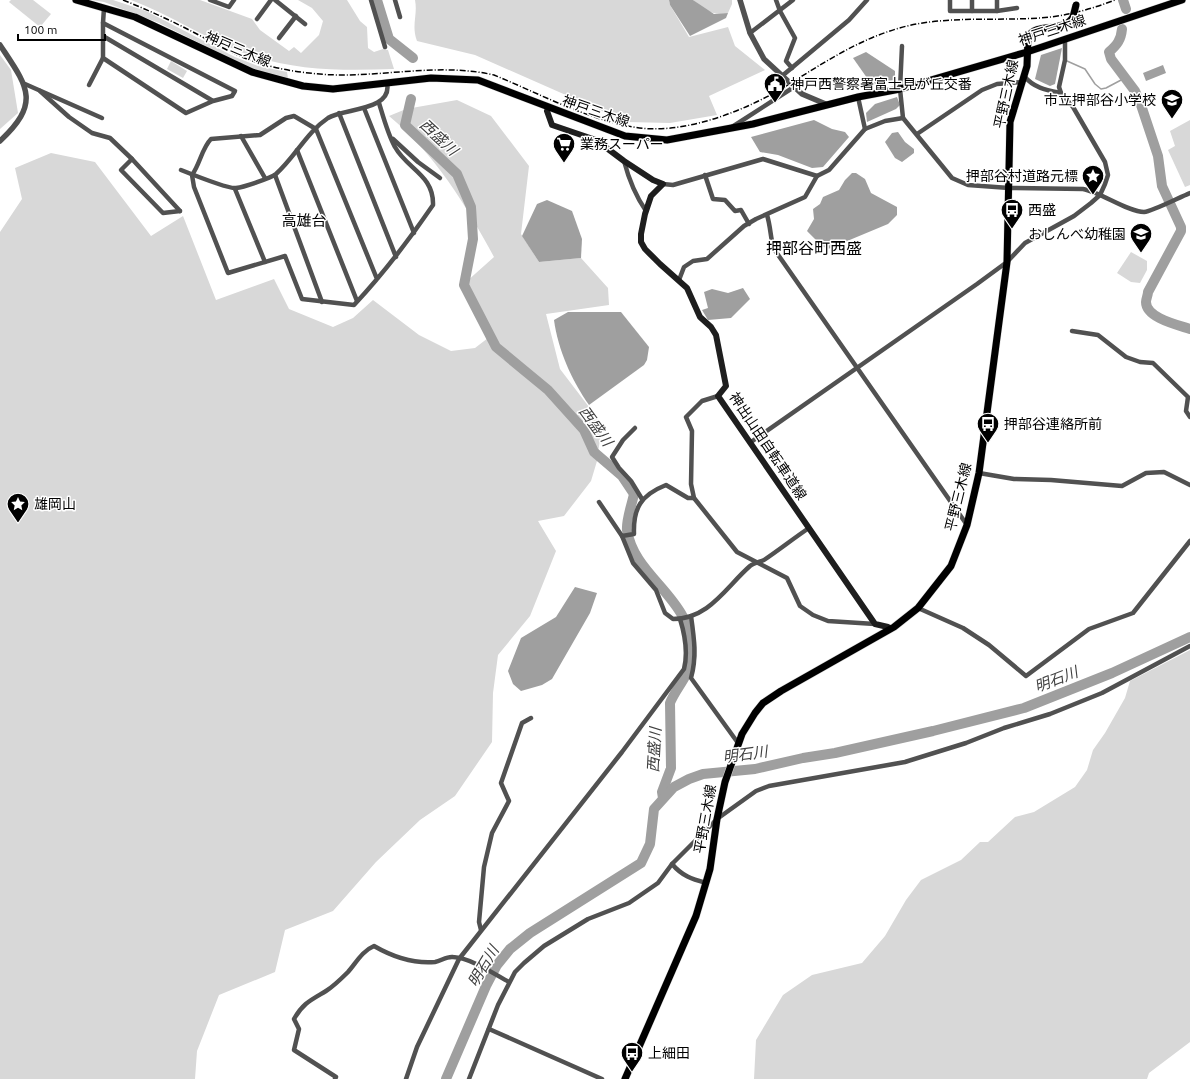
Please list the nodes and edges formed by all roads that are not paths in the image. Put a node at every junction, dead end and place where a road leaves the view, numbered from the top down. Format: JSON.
{"nodes":[{"id":1,"x":76,"y":0,"type":"edge"},
{"id":2,"x":210,"y":0,"type":"edge"},
{"id":3,"x":234,"y":0,"type":"edge"},
{"id":4,"x":271,"y":0,"type":"edge"},
{"id":5,"x":275,"y":0,"type":"edge"},
{"id":6,"x":371,"y":0,"type":"edge"},
{"id":7,"x":395,"y":0,"type":"edge"},
{"id":8,"x":740,"y":0,"type":"edge"},
{"id":9,"x":776,"y":0,"type":"edge"},
{"id":10,"x":793,"y":0,"type":"edge"},
{"id":11,"x":867,"y":0,"type":"edge"},
{"id":12,"x":950,"y":0,"type":"edge"},
{"id":13,"x":972,"y":0,"type":"edge"},
{"id":14,"x":996,"y":0,"type":"edge"},
{"id":15,"x":1182,"y":0,"type":"edge"},
{"id":16,"x":1076,"y":3,"type":"edge"},
{"id":17,"x":104,"y":8,"type":"junction"},
{"id":18,"x":1017,"y":8,"type":"dead end"},
{"id":19,"x":780,"y":11,"type":"junction"},
{"id":20,"x":972,"y":11,"type":"junction"},
{"id":21,"x":997,"y":12,"type":"junction"},
{"id":22,"x":296,"y":16,"type":"junction"},
{"id":23,"x":400,"y":17,"type":"dead end"},
{"id":24,"x":257,"y":19,"type":"dead end"},
{"id":25,"x":103,"y":23,"type":"junction"},
{"id":26,"x":305,"y":24,"type":"dead end"},
{"id":27,"x":750,"y":33,"type":"junction"},
{"id":28,"x":103,"y":36,"type":"junction"},
{"id":29,"x":279,"y":38,"type":"dead end"},
{"id":30,"x":1065,"y":39,"type":"junction"},
{"id":31,"x":0,"y":45,"type":"edge"},
{"id":32,"x":902,"y":46,"type":"dead end"},
{"id":33,"x":385,"y":47,"type":"dead end"},
{"id":34,"x":1027,"y":52,"type":"junction"},
{"id":35,"x":103,"y":58,"type":"junction"},
{"id":36,"x":792,"y":68,"type":"junction"},
{"id":37,"x":782,"y":76,"type":"junction"},
{"id":38,"x":1023,"y":79,"type":"junction"},
{"id":39,"x":388,"y":83,"type":"junction"},
{"id":40,"x":25,"y":84,"type":"junction"},
{"id":41,"x":89,"y":85,"type":"dead end"},
{"id":42,"x":794,"y":87,"type":"junction"},
{"id":43,"x":900,"y":89,"type":"junction"},
{"id":44,"x":40,"y":91,"type":"junction"},
{"id":45,"x":1061,"y":93,"type":"junction"},
{"id":46,"x":858,"y":97,"type":"junction"},
{"id":47,"x":213,"y":101,"type":"junction"},
{"id":48,"x":379,"y":103,"type":"junction"},
{"id":49,"x":828,"y":105,"type":"junction"},
{"id":50,"x":364,"y":108,"type":"junction"},
{"id":51,"x":546,"y":109,"type":"junction"},
{"id":52,"x":339,"y":113,"type":"junction"},
{"id":53,"x":102,"y":118,"type":"dead end"},
{"id":54,"x":903,"y":118,"type":"junction"},
{"id":55,"x":731,"y":128,"type":"junction"},
{"id":56,"x":316,"y":129,"type":"junction"},
{"id":57,"x":865,"y":129,"type":"junction"},
{"id":58,"x":917,"y":134,"type":"junction"},
{"id":59,"x":241,"y":136,"type":"junction"},
{"id":60,"x":392,"y":138,"type":"junction"},
{"id":61,"x":0,"y":141,"type":"edge"},
{"id":62,"x":298,"y":150,"type":"junction"},
{"id":63,"x":132,"y":159,"type":"junction"},
{"id":64,"x":624,"y":161,"type":"junction"},
{"id":65,"x":182,"y":170,"type":"dead end"},
{"id":66,"x":192,"y":174,"type":"junction"},
{"id":67,"x":275,"y":175,"type":"junction"},
{"id":68,"x":705,"y":175,"type":"junction"},
{"id":69,"x":817,"y":176,"type":"junction"},
{"id":70,"x":265,"y":178,"type":"junction"},
{"id":71,"x":440,"y":178,"type":"dead end"},
{"id":72,"x":663,"y":184,"type":"junction"},
{"id":73,"x":235,"y":188,"type":"junction"},
{"id":74,"x":1009,"y":188,"type":"junction"},
{"id":75,"x":1190,"y":193,"type":"edge"},
{"id":76,"x":1100,"y":195,"type":"junction"},
{"id":77,"x":646,"y":211,"type":"junction"},
{"id":78,"x":767,"y":215,"type":"junction"},
{"id":79,"x":749,"y":224,"type":"junction"},
{"id":80,"x":414,"y":233,"type":"junction"},
{"id":81,"x":396,"y":257,"type":"junction"},
{"id":82,"x":265,"y":262,"type":"junction"},
{"id":83,"x":1007,"y":262,"type":"junction"},
{"id":84,"x":377,"y":279,"type":"junction"},
{"id":85,"x":680,"y":280,"type":"junction"},
{"id":86,"x":357,"y":301,"type":"junction"},
{"id":87,"x":322,"y":302,"type":"junction"},
{"id":88,"x":1072,"y":331,"type":"dead end"},
{"id":89,"x":857,"y":368,"type":"junction"},
{"id":90,"x":718,"y":396,"type":"junction"},
{"id":91,"x":1190,"y":418,"type":"edge"},
{"id":92,"x":635,"y":428,"type":"dead end"},
{"id":93,"x":751,"y":442,"type":"junction"},
{"id":94,"x":979,"y":473,"type":"junction"},
{"id":95,"x":1190,"y":485,"type":"edge"},
{"id":96,"x":694,"y":498,"type":"junction"},
{"id":97,"x":642,"y":499,"type":"junction"},
{"id":98,"x":600,"y":502,"type":"dead end"},
{"id":99,"x":967,"y":525,"type":"junction"},
{"id":100,"x":809,"y":528,"type":"junction"},
{"id":101,"x":622,"y":536,"type":"junction"},
{"id":102,"x":1190,"y":541,"type":"edge"},
{"id":103,"x":757,"y":562,"type":"junction"},
{"id":104,"x":918,"y":608,"type":"junction"},
{"id":105,"x":691,"y":616,"type":"junction"},
{"id":106,"x":680,"y":619,"type":"junction"},
{"id":107,"x":875,"y":624,"type":"junction"},
{"id":108,"x":891,"y":627,"type":"junction"},
{"id":109,"x":1190,"y":646,"type":"edge"},
{"id":110,"x":531,"y":718,"type":"dead end"},
{"id":111,"x":738,"y":743,"type":"junction"},
{"id":112,"x":717,"y":819,"type":"junction"},
{"id":113,"x":672,"y":864,"type":"junction"},
{"id":114,"x":706,"y":883,"type":"junction"},
{"id":115,"x":481,"y":930,"type":"junction"},
{"id":116,"x":459,"y":959,"type":"junction"},
{"id":117,"x":509,"y":982,"type":"junction"},
{"id":118,"x":489,"y":1029,"type":"junction"},
{"id":119,"x":335,"y":1079,"type":"edge"},
{"id":120,"x":406,"y":1079,"type":"edge"},
{"id":121,"x":469,"y":1079,"type":"edge"},
{"id":122,"x":602,"y":1079,"type":"edge"},
{"id":123,"x":625,"y":1079,"type":"edge"}],
"edges":[{"from":1,"to":17,"type":"main road","name":"神戸三木線"},
{"from":2,"to":3,"type":"street"},
{"from":4,"to":24,"type":"street"},
{"from":5,"to":22,"type":"street"},
{"from":6,"to":33,"type":"street"},
{"from":7,"to":23,"type":"street"},
{"from":8,"to":27,"type":"street"},
{"from":9,"to":19,"type":"street"},
{"from":10,"to":19,"type":"street"},
{"from":11,"to":36,"type":"street"},
{"from":12,"to":20,"type":"street"},
{"from":13,"to":20,"type":"street"},
{"from":14,"to":21,"type":"street"},
{"from":15,"to":30,"type":"main road","name":"神戸三木線"},
{"from":16,"to":34,"type":"main road","name":"平野三木線","bridge":true},
{"from":17,"to":25,"type":"street"},
{"from":17,"to":39,"type":"main road","name":"神戸三木線"},
{"from":18,"to":21,"type":"street"},
{"from":19,"to":27,"type":"street"},
{"from":19,"to":36,"type":"street"},
{"from":20,"to":21,"type":"street"},
{"from":22,"to":26,"type":"street"},
{"from":22,"to":29,"type":"street"},
{"from":25,"to":28,"type":"street"},
{"from":25,"to":47,"type":"street"},
{"from":27,"to":37,"type":"street"},
{"from":28,"to":35,"type":"street"},
{"from":28,"to":47,"type":"street"},
{"from":30,"to":34,"type":"main road","name":"神戸三木線"},
{"from":30,"to":45,"type":"street"},
{"from":31,"to":40,"type":"street"},
{"from":32,"to":43,"type":"street"},
{"from":34,"to":38,"type":"main road","name":"平野三木線"},
{"from":34,"to":43,"type":"main road","name":"神戸三木線"},
{"from":35,"to":41,"type":"street"},
{"from":35,"to":47,"type":"street"},
{"from":36,"to":37,"type":"street"},
{"from":37,"to":42,"type":"street"},
{"from":38,"to":45,"type":"street"},
{"from":38,"to":58,"type":"street"},
{"from":38,"to":74,"type":"main road","name":"平野三木線"},
{"from":39,"to":48,"type":"street"},
{"from":39,"to":51,"type":"main road","name":"神戸三木線"},
{"from":40,"to":44,"type":"street"},
{"from":40,"to":61,"type":"street"},
{"from":42,"to":49,"type":"street"},
{"from":42,"to":55,"type":"street"},
{"from":43,"to":46,"type":"main road","name":"神戸三木線"},
{"from":43,"to":54,"type":"street"},
{"from":44,"to":53,"type":"street"},
{"from":44,"to":63,"type":"street"},
{"from":45,"to":76,"type":"street"},
{"from":46,"to":49,"type":"main road","name":"神戸三木線"},
{"from":46,"to":57,"type":"street"},
{"from":48,"to":50,"type":"street"},
{"from":48,"to":60,"type":"street"},
{"from":49,"to":55,"type":"main road","name":"神戸三木線"},
{"from":50,"to":52,"type":"street"},
{"from":50,"to":80,"type":"street"},
{"from":51,"to":55,"type":"main road","name":"神戸三木線"},
{"from":51,"to":64,"type":"main road"},
{"from":52,"to":56,"type":"street"},
{"from":52,"to":81,"type":"street"},
{"from":54,"to":57,"type":"street"},
{"from":54,"to":58,"type":"street"},
{"from":56,"to":59,"type":"street"},
{"from":56,"to":62,"type":"street"},
{"from":56,"to":84,"type":"street"},
{"from":57,"to":69,"type":"street"},
{"from":58,"to":74,"type":"street"},
{"from":59,"to":66,"type":"street"},
{"from":59,"to":70,"type":"street"},
{"from":60,"to":71,"type":"street"},
{"from":60,"to":80,"type":"street"},
{"from":62,"to":67,"type":"street"},
{"from":62,"to":86,"type":"street"},
{"from":63,"to":63,"type":"street"},
{"from":64,"to":72,"type":"main road"},
{"from":64,"to":77,"type":"street"},
{"from":65,"to":66,"type":"street"},
{"from":66,"to":73,"type":"street"},
{"from":66,"to":82,"type":"street"},
{"from":67,"to":70,"type":"street"},
{"from":67,"to":87,"type":"street"},
{"from":68,"to":69,"type":"street"},
{"from":68,"to":72,"type":"street"},
{"from":68,"to":79,"type":"street"},
{"from":69,"to":78,"type":"street"},
{"from":70,"to":73,"type":"street"},
{"from":72,"to":77,"type":"main road","name":"神出山田自転車道線"},
{"from":73,"to":82,"type":"street"},
{"from":74,"to":76,"type":"street"},
{"from":74,"to":83,"type":"main road","name":"平野三木線"},
{"from":75,"to":76,"type":"street"},
{"from":76,"to":83,"type":"street"},
{"from":77,"to":85,"type":"main road","name":"神出山田自転車道線"},
{"from":78,"to":79,"type":"street"},
{"from":78,"to":89,"type":"street"},
{"from":79,"to":85,"type":"street"},
{"from":80,"to":81,"type":"street"},
{"from":81,"to":84,"type":"street"},
{"from":82,"to":87,"type":"street"},
{"from":83,"to":89,"type":"street"},
{"from":83,"to":94,"type":"main road","name":"平野三木線"},
{"from":84,"to":86,"type":"street"},
{"from":85,"to":90,"type":"main road","name":"神出山田自転車道線"},
{"from":86,"to":87,"type":"street"},
{"from":88,"to":91,"type":"street"},
{"from":89,"to":93,"type":"street"},
{"from":89,"to":99,"type":"street"},
{"from":90,"to":93,"type":"main road","name":"神出山田自転車道線"},
{"from":90,"to":96,"type":"street"},
{"from":92,"to":97,"type":"street"},
{"from":93,"to":100,"type":"main road","name":"神出山田自転車道線"},
{"from":94,"to":95,"type":"street"},
{"from":94,"to":99,"type":"main road","name":"平野三木線"},
{"from":96,"to":97,"type":"street"},
{"from":96,"to":103,"type":"street"},
{"from":97,"to":101,"type":"street"},
{"from":98,"to":101,"type":"street"},
{"from":99,"to":104,"type":"main road","name":"平野三木線"},
{"from":100,"to":103,"type":"street"},
{"from":100,"to":107,"type":"main road","name":"神出山田自転車道線"},
{"from":101,"to":106,"type":"street"},
{"from":102,"to":104,"type":"street"},
{"from":103,"to":105,"type":"street"},
{"from":103,"to":107,"type":"street"},
{"from":104,"to":108,"type":"main road","name":"平野三木線"},
{"from":105,"to":106,"type":"street"},
{"from":105,"to":111,"type":"street"},
{"from":106,"to":115,"type":"street"},
{"from":107,"to":108,"type":"main road"},
{"from":108,"to":111,"type":"main road","name":"平野三木線"},
{"from":109,"to":112,"type":"street"},
{"from":110,"to":115,"type":"street"},
{"from":111,"to":112,"type":"main road","name":"平野三木線"},
{"from":112,"to":113,"type":"street"},
{"from":112,"to":114,"type":"main road","name":"平野三木線"},
{"from":113,"to":114,"type":"street"},
{"from":113,"to":117,"type":"street"},
{"from":114,"to":123,"type":"main road","name":"平野三木線"},
{"from":115,"to":116,"type":"street"},
{"from":116,"to":117,"type":"street"},
{"from":116,"to":119,"type":"street"},
{"from":116,"to":120,"type":"street"},
{"from":117,"to":118,"type":"street"},
{"from":118,"to":121,"type":"street"},
{"from":118,"to":122,"type":"street"}]}
